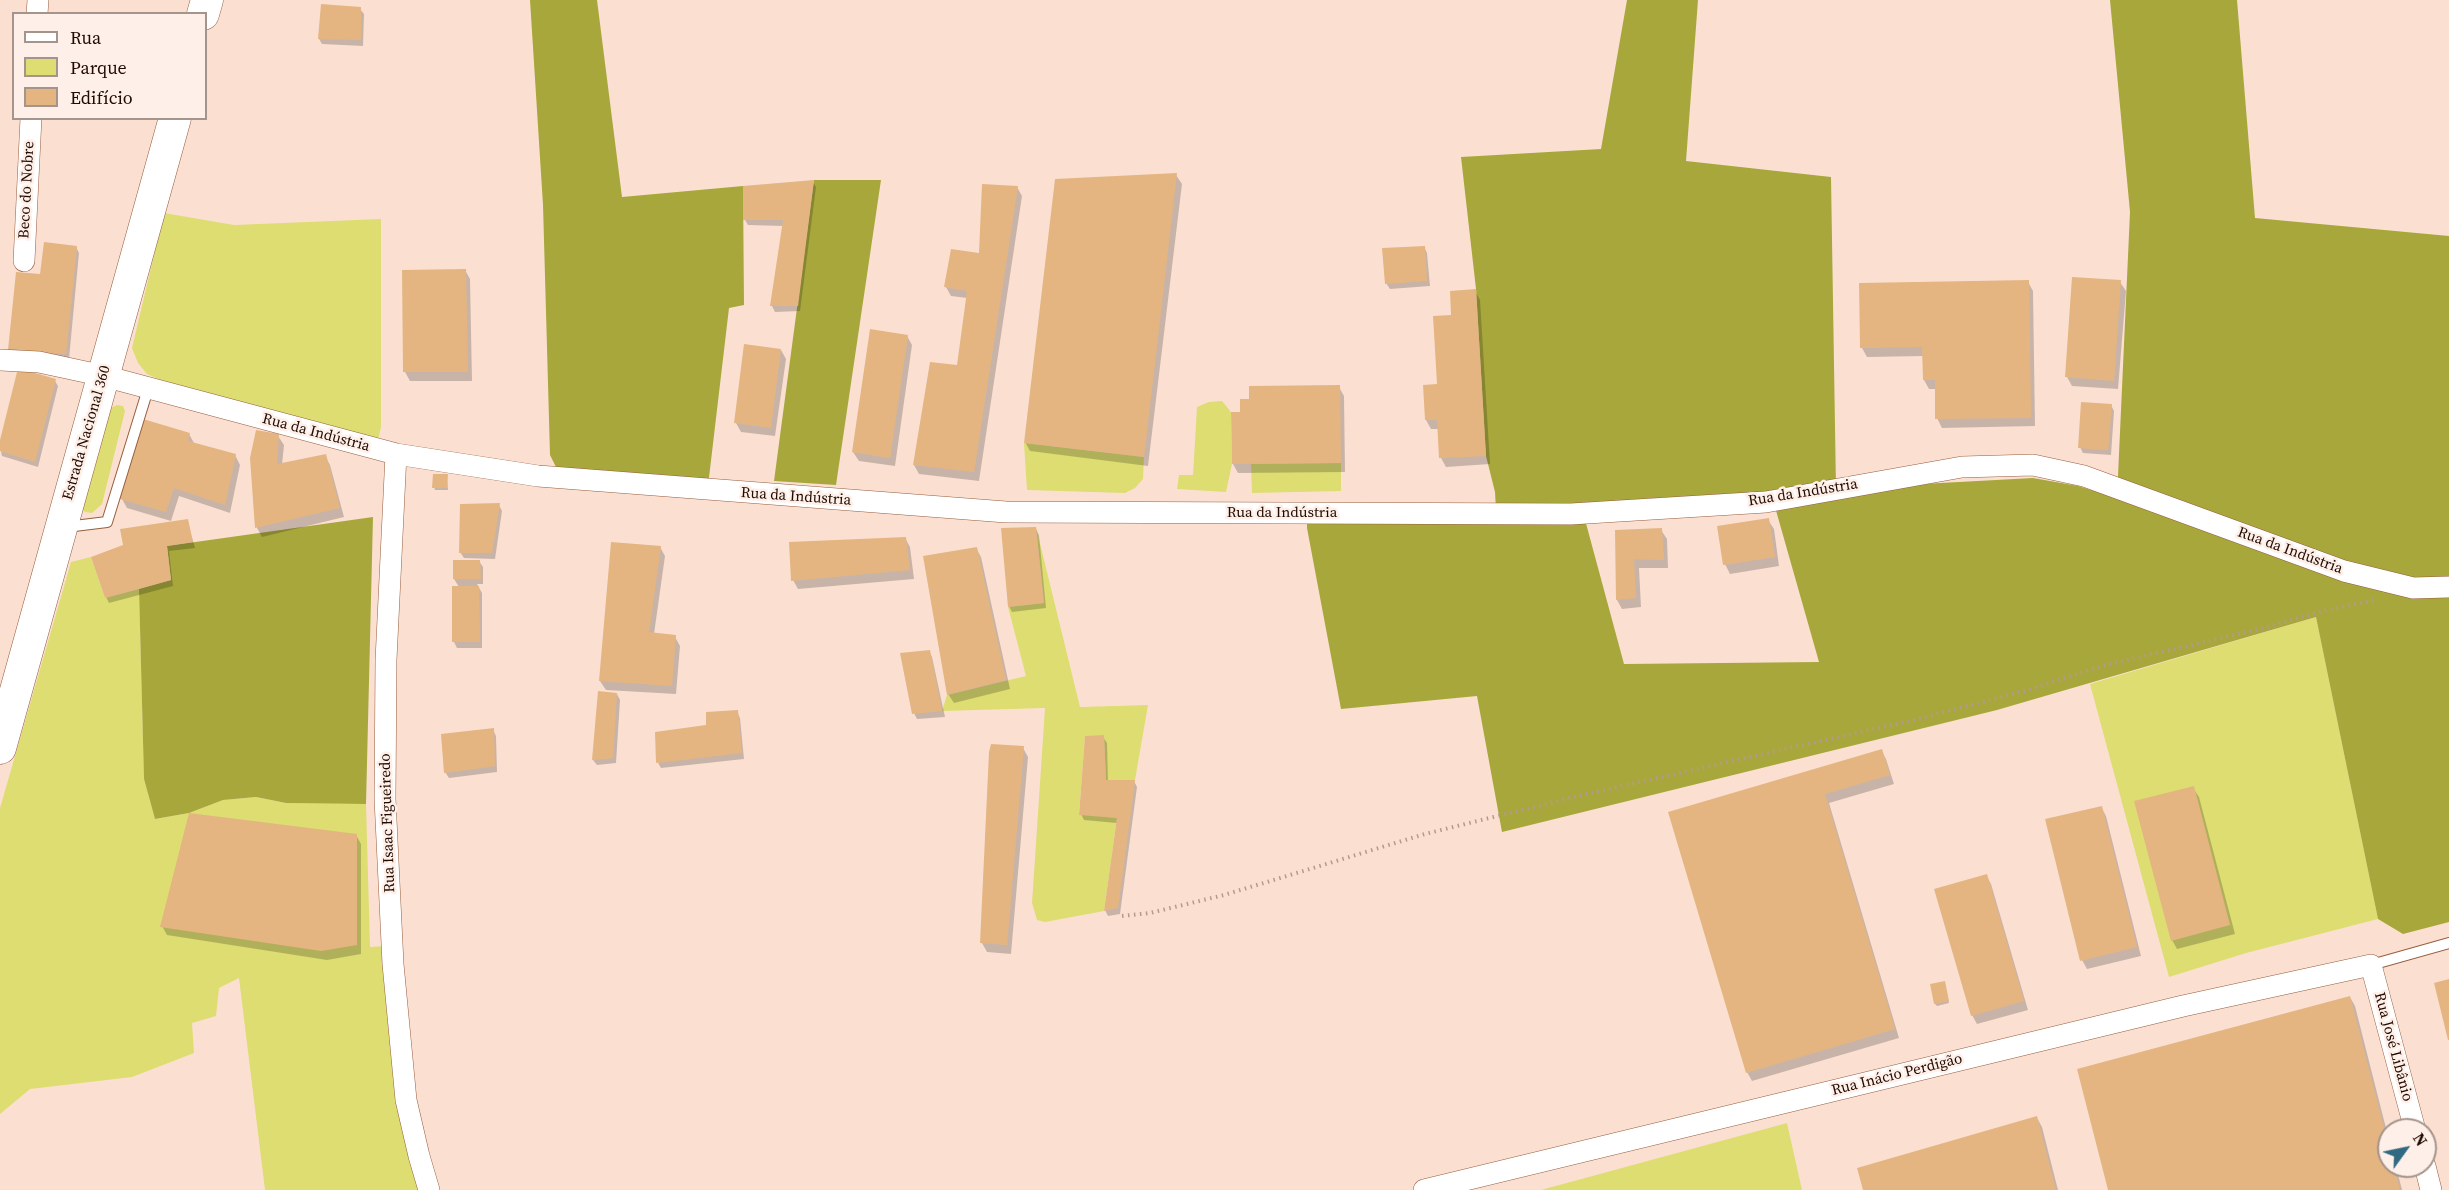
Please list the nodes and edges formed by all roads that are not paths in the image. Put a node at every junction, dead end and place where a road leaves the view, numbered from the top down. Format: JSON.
{"nodes":[{"id":1,"x":31,"y":120,"type":"edge"},
{"id":2,"x":174,"y":120,"type":"edge"},
{"id":3,"x":24,"y":261,"type":"dead end"},
{"id":4,"x":0,"y":360,"type":"edge"},
{"id":5,"x":104,"y":376,"type":"junction"},
{"id":6,"x":148,"y":389,"type":"junction"},
{"id":7,"x":396,"y":454,"type":"junction"},
{"id":8,"x":60,"y":528,"type":"junction"},
{"id":9,"x":2449,"y":587,"type":"edge"},
{"id":10,"x":0,"y":748,"type":"edge"},
{"id":11,"x":2449,"y":943,"type":"edge"},
{"id":12,"x":2371,"y":965,"type":"junction"},
{"id":13,"x":2412,"y":1118,"type":"edge"},
{"id":14,"x":429,"y":1190,"type":"edge"},
{"id":15,"x":1424,"y":1190,"type":"edge"}],
"edges":[{"from":1,"to":3,"type":"street","name":"Beco do Nobre"},
{"from":2,"to":5,"type":"main road","name":"Estrada Nacional 360"},
{"from":4,"to":5,"type":"street","name":"Rua da Indústria"},
{"from":5,"to":6,"type":"street","name":"Rua da Indústria"},
{"from":5,"to":8,"type":"main road","name":"Estrada Nacional 360"},
{"from":6,"to":7,"type":"street","name":"Rua da Indústria"},
{"from":6,"to":8,"type":"lane"},
{"from":7,"to":9,"type":"street","name":"Rua da Indústria"},
{"from":7,"to":14,"type":"street","name":"Rua Isaac Figueiredo"},
{"from":8,"to":10,"type":"main road","name":"Estrada Nacional 360"},
{"from":11,"to":12,"type":"lane"},
{"from":12,"to":13,"type":"street","name":"Rua José Libânio"},
{"from":12,"to":15,"type":"street","name":"Rua Inácio Perdigão"}]}
